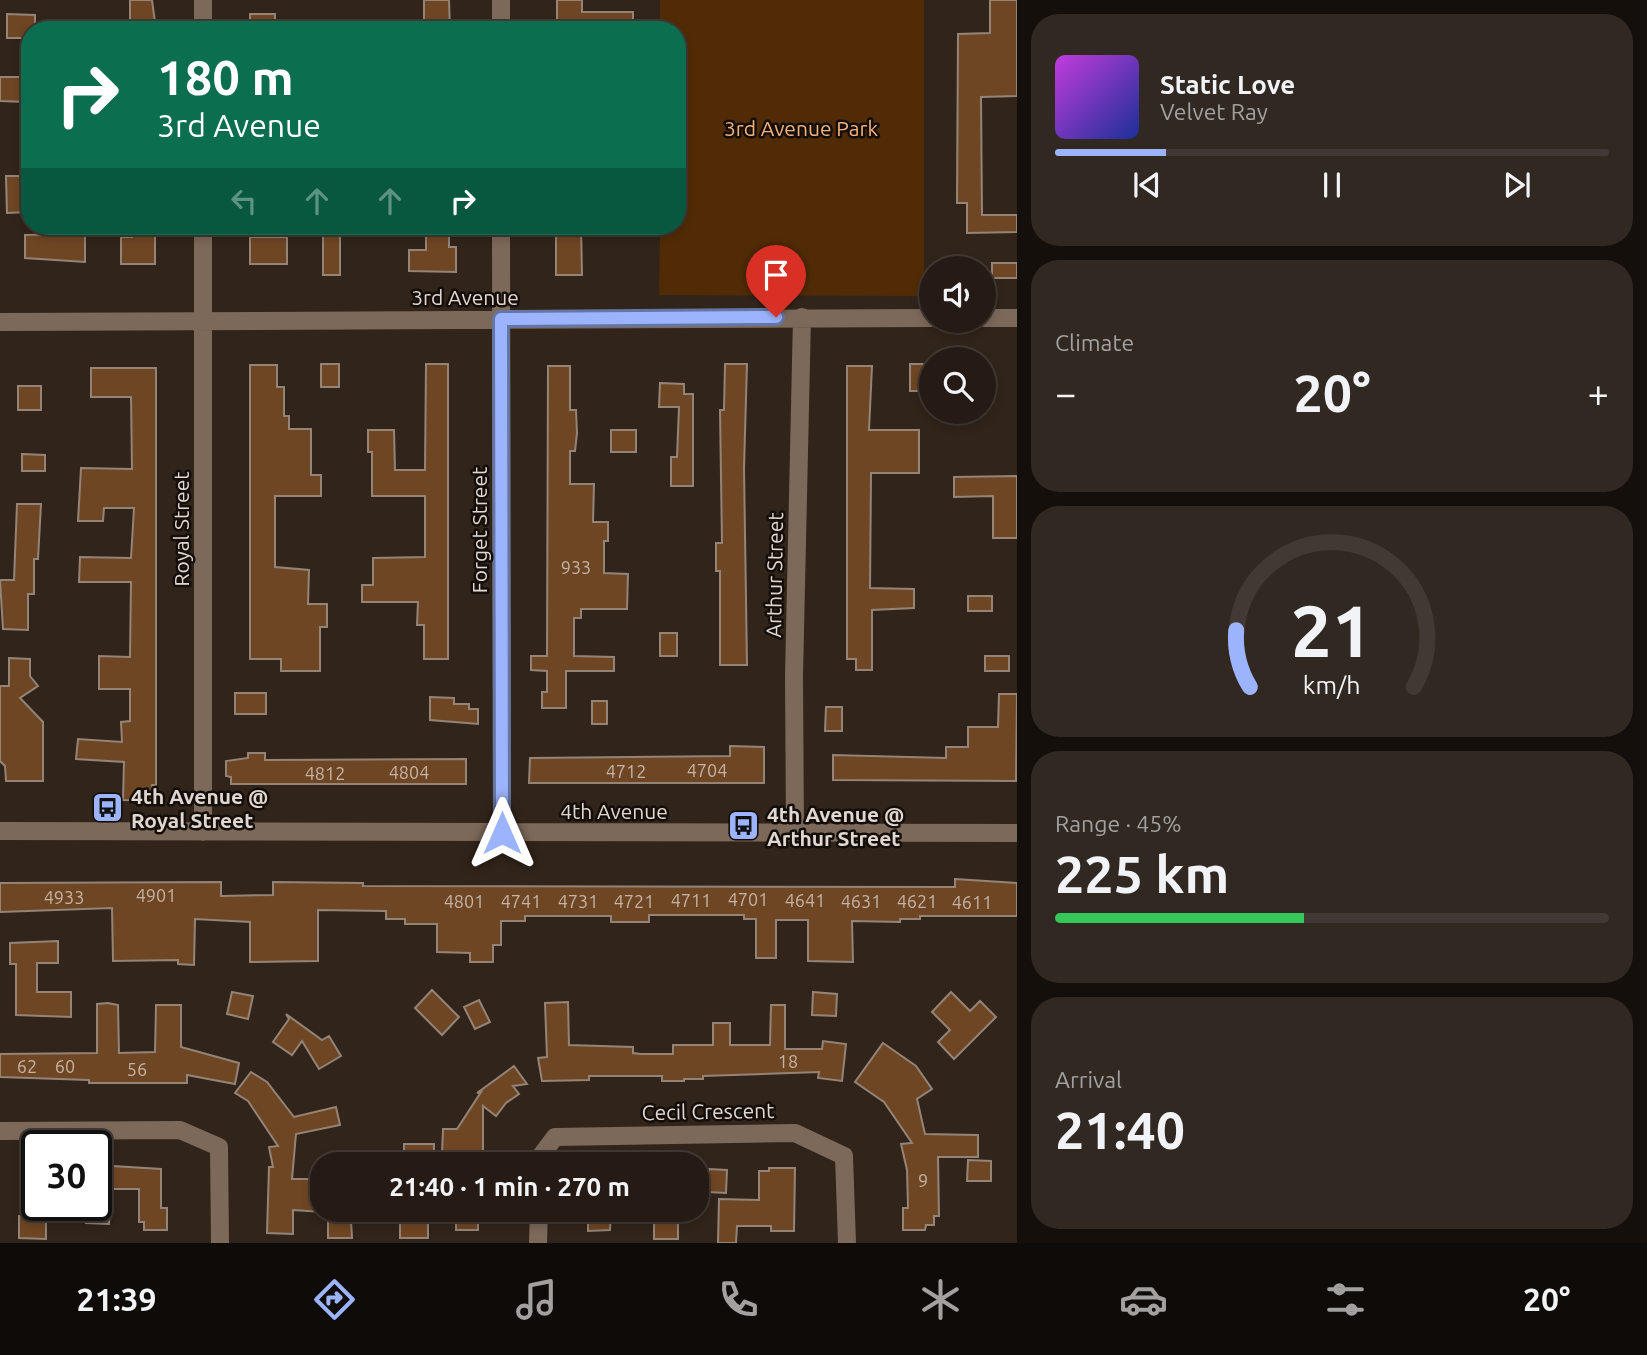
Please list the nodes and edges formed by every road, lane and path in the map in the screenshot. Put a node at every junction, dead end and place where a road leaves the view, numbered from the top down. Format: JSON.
{"nodes":[{"id":1,"x":203,"y":0,"type":"edge"},
{"id":2,"x":500,"y":0,"type":"edge"},
{"id":3,"x":203,"y":21,"type":"edge"},
{"id":4,"x":501,"y":21,"type":"edge"},
{"id":5,"x":203,"y":235,"type":"edge"},
{"id":6,"x":501,"y":235,"type":"edge"},
{"id":7,"x":802,"y":317,"type":"junction"},
{"id":8,"x":919,"y":318,"type":"edge"},
{"id":9,"x":996,"y":318,"type":"edge"},
{"id":10,"x":1017,"y":318,"type":"edge"},
{"id":11,"x":501,"y":319,"type":"junction"},
{"id":12,"x":203,"y":320,"type":"junction"},
{"id":13,"x":0,"y":322,"type":"edge"},
{"id":14,"x":0,"y":831,"type":"edge"},
{"id":15,"x":203,"y":832,"type":"junction"},
{"id":16,"x":1017,"y":832,"type":"edge"},
{"id":17,"x":502,"y":833,"type":"junction"},
{"id":18,"x":795,"y":834,"type":"junction"},
{"id":19,"x":0,"y":1131,"type":"edge"},
{"id":20,"x":544,"y":1152,"type":"edge"},
{"id":21,"x":539,"y":1222,"type":"edge"},
{"id":22,"x":220,"y":1243,"type":"edge"},
{"id":23,"x":538,"y":1243,"type":"edge"},
{"id":24,"x":847,"y":1243,"type":"edge"}],
"edges":[{"from":1,"to":3,"type":"street"},
{"from":2,"to":4,"type":"street"},
{"from":5,"to":12,"type":"street","name":"Royal Street"},
{"from":6,"to":11,"type":"street","name":"Forget Street"},
{"from":7,"to":8,"type":"street","name":"3rd Avenue"},
{"from":7,"to":11,"type":"street","name":"3rd Avenue"},
{"from":7,"to":18,"type":"street","name":"Arthur Street"},
{"from":9,"to":10,"type":"street"},
{"from":11,"to":12,"type":"street","name":"3rd Avenue"},
{"from":11,"to":17,"type":"street","name":"Forget Street"},
{"from":12,"to":13,"type":"street","name":"3rd Avenue"},
{"from":12,"to":15,"type":"street","name":"Royal Street"},
{"from":14,"to":15,"type":"street","name":"4th Avenue"},
{"from":15,"to":17,"type":"street","name":"4th Avenue"},
{"from":16,"to":18,"type":"street","name":"4th Avenue"},
{"from":17,"to":18,"type":"street","name":"4th Avenue"},
{"from":19,"to":22,"type":"street"},
{"from":20,"to":24,"type":"street","name":"Cecil Crescent"},
{"from":21,"to":23,"type":"street"}]}
